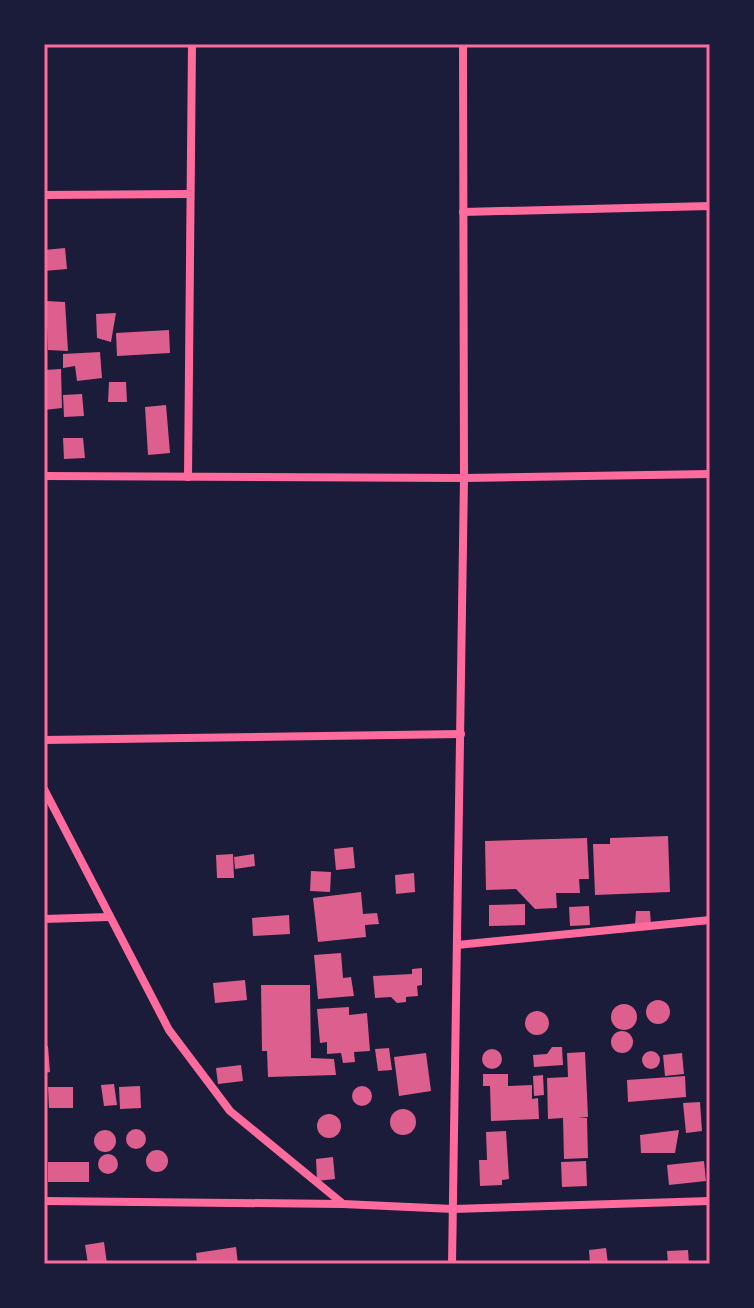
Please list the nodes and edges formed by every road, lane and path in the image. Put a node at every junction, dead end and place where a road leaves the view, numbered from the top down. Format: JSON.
{"nodes":[{"id":1,"x":192,"y":44,"type":"edge"},
{"id":2,"x":463,"y":44,"type":"edge"},
{"id":3,"x":189,"y":194,"type":"junction"},
{"id":4,"x":44,"y":195,"type":"edge"},
{"id":5,"x":710,"y":206,"type":"edge"},
{"id":6,"x":463,"y":212,"type":"junction"},
{"id":7,"x":710,"y":474,"type":"edge"},
{"id":8,"x":44,"y":476,"type":"edge"},
{"id":9,"x":188,"y":477,"type":"junction"},
{"id":10,"x":464,"y":478,"type":"junction"},
{"id":11,"x":461,"y":734,"type":"junction"},
{"id":12,"x":44,"y":740,"type":"edge"},
{"id":13,"x":44,"y":789,"type":"edge"},
{"id":14,"x":109,"y":917,"type":"junction"},
{"id":15,"x":44,"y":919,"type":"edge"},
{"id":16,"x":710,"y":920,"type":"edge"},
{"id":17,"x":457,"y":945,"type":"junction"},
{"id":18,"x":44,"y":1201,"type":"edge"},
{"id":19,"x":710,"y":1201,"type":"edge"},
{"id":20,"x":343,"y":1204,"type":"junction"},
{"id":21,"x":453,"y":1209,"type":"junction"},
{"id":22,"x":452,"y":1264,"type":"edge"}],
"edges":[{"from":1,"to":3,"type":"street"},
{"from":2,"to":6,"type":"street"},
{"from":3,"to":4,"type":"street"},
{"from":3,"to":9,"type":"street"},
{"from":5,"to":6,"type":"street"},
{"from":6,"to":10,"type":"street"},
{"from":7,"to":10,"type":"street"},
{"from":8,"to":9,"type":"street"},
{"from":9,"to":10,"type":"street"},
{"from":10,"to":11,"type":"street"},
{"from":11,"to":12,"type":"street"},
{"from":11,"to":17,"type":"street"},
{"from":13,"to":14,"type":"street"},
{"from":14,"to":15,"type":"street"},
{"from":14,"to":20,"type":"street"},
{"from":16,"to":17,"type":"street"},
{"from":17,"to":21,"type":"street"},
{"from":18,"to":20,"type":"street"},
{"from":19,"to":21,"type":"street"},
{"from":20,"to":21,"type":"street"},
{"from":21,"to":22,"type":"street"}]}
